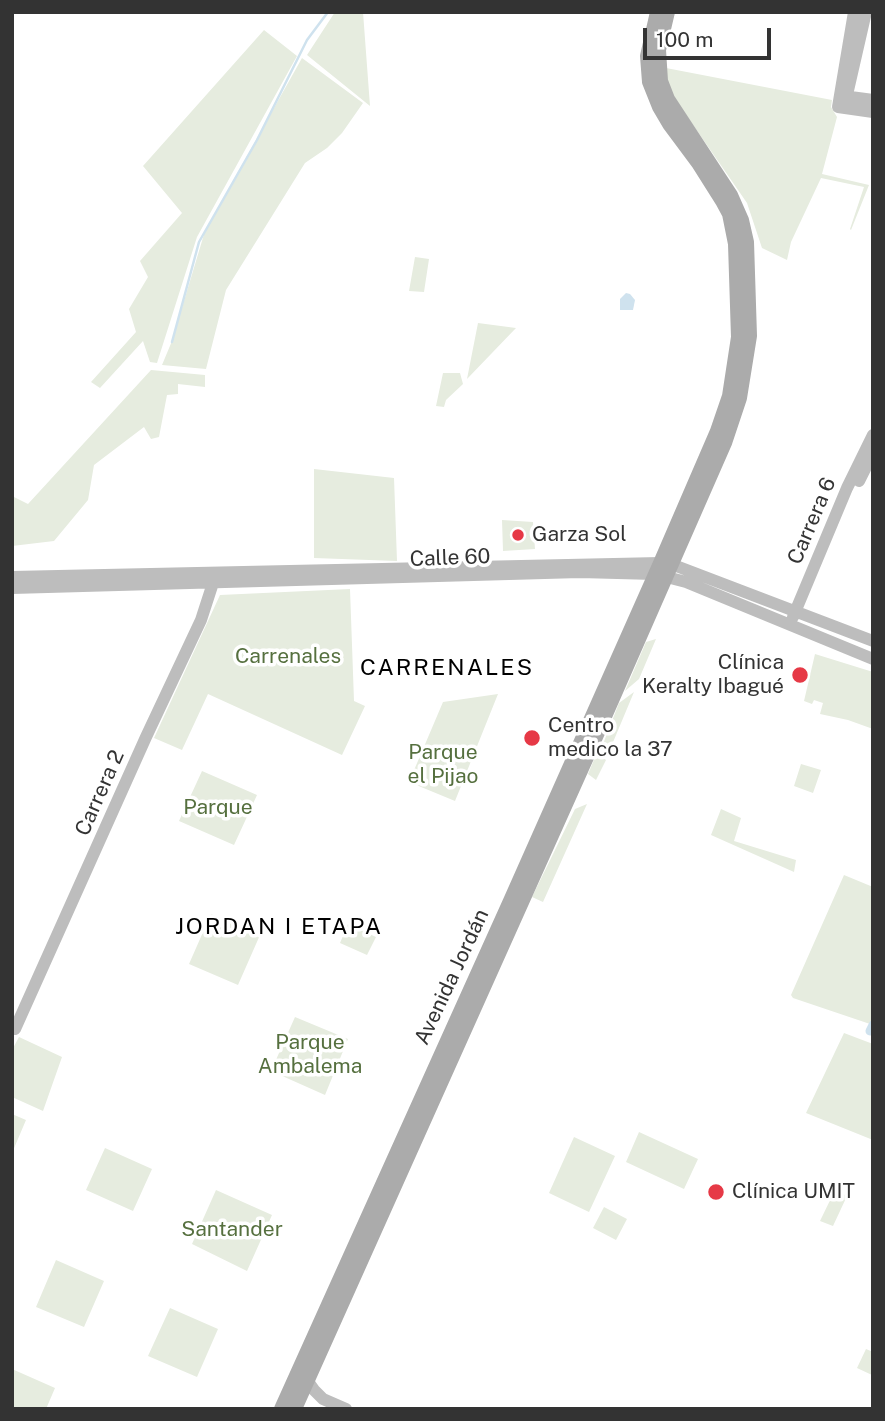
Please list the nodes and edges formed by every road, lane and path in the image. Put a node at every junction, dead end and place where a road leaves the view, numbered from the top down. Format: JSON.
{"nodes":[{"id":1,"x":854,"y":12,"type":"edge"},
{"id":2,"x":866,"y":12,"type":"edge"},
{"id":3,"x":659,"y":14,"type":"edge"},
{"id":4,"x":873,"y":100,"type":"edge"},
{"id":5,"x":842,"y":102,"type":"junction"},
{"id":6,"x":873,"y":112,"type":"edge"},
{"id":7,"x":741,"y":243,"type":"junction"},
{"id":8,"x":873,"y":435,"type":"edge"},
{"id":9,"x":873,"y":453,"type":"edge"},
{"id":10,"x":663,"y":569,"type":"junction"},
{"id":11,"x":12,"y":577,"type":"edge"},
{"id":12,"x":213,"y":577,"type":"junction"},
{"id":13,"x":12,"y":588,"type":"edge"},
{"id":14,"x":798,"y":612,"type":"junction"},
{"id":15,"x":794,"y":625,"type":"junction"},
{"id":16,"x":873,"y":641,"type":"edge"},
{"id":17,"x":873,"y":659,"type":"edge"},
{"id":18,"x":14,"y":1028,"type":"edge"},
{"id":19,"x":307,"y":1380,"type":"junction"},
{"id":20,"x":281,"y":1409,"type":"edge"},
{"id":21,"x":295,"y":1409,"type":"edge"},
{"id":22,"x":346,"y":1409,"type":"edge"}],
"edges":[{"from":1,"to":5,"type":"main road"},
{"from":2,"to":5,"type":"main road"},
{"from":3,"to":7,"type":"main road"},
{"from":3,"to":7,"type":"main road"},
{"from":4,"to":5,"type":"main road"},
{"from":5,"to":6,"type":"main road"},
{"from":7,"to":10,"type":"main road"},
{"from":8,"to":14,"type":"main road","name":"Carrera 6"},
{"from":9,"to":14,"type":"main road","name":"Carrera 6"},
{"from":10,"to":12,"type":"main road","name":"Calle 60"},
{"from":10,"to":14,"type":"main road","name":"Calle 60"},
{"from":10,"to":15,"type":"main road","name":"Calle 60"},
{"from":10,"to":19,"type":"main road","name":"Avenida Jordán"},
{"from":10,"to":20,"type":"main road","name":"Avenida Jordán"},
{"from":11,"to":12,"type":"main road","name":"Calle 60"},
{"from":12,"to":13,"type":"main road","name":"Calle 60"},
{"from":12,"to":18,"type":"main road","name":"Carrera 2"},
{"from":14,"to":15,"type":"main road","name":"Carrera 6"},
{"from":14,"to":16,"type":"main road","name":"Calle 60"},
{"from":15,"to":17,"type":"main road","name":"Calle 60"},
{"from":19,"to":21,"type":"main road","name":"Avenida Jordán"},
{"from":19,"to":22,"type":"main road"}]}
